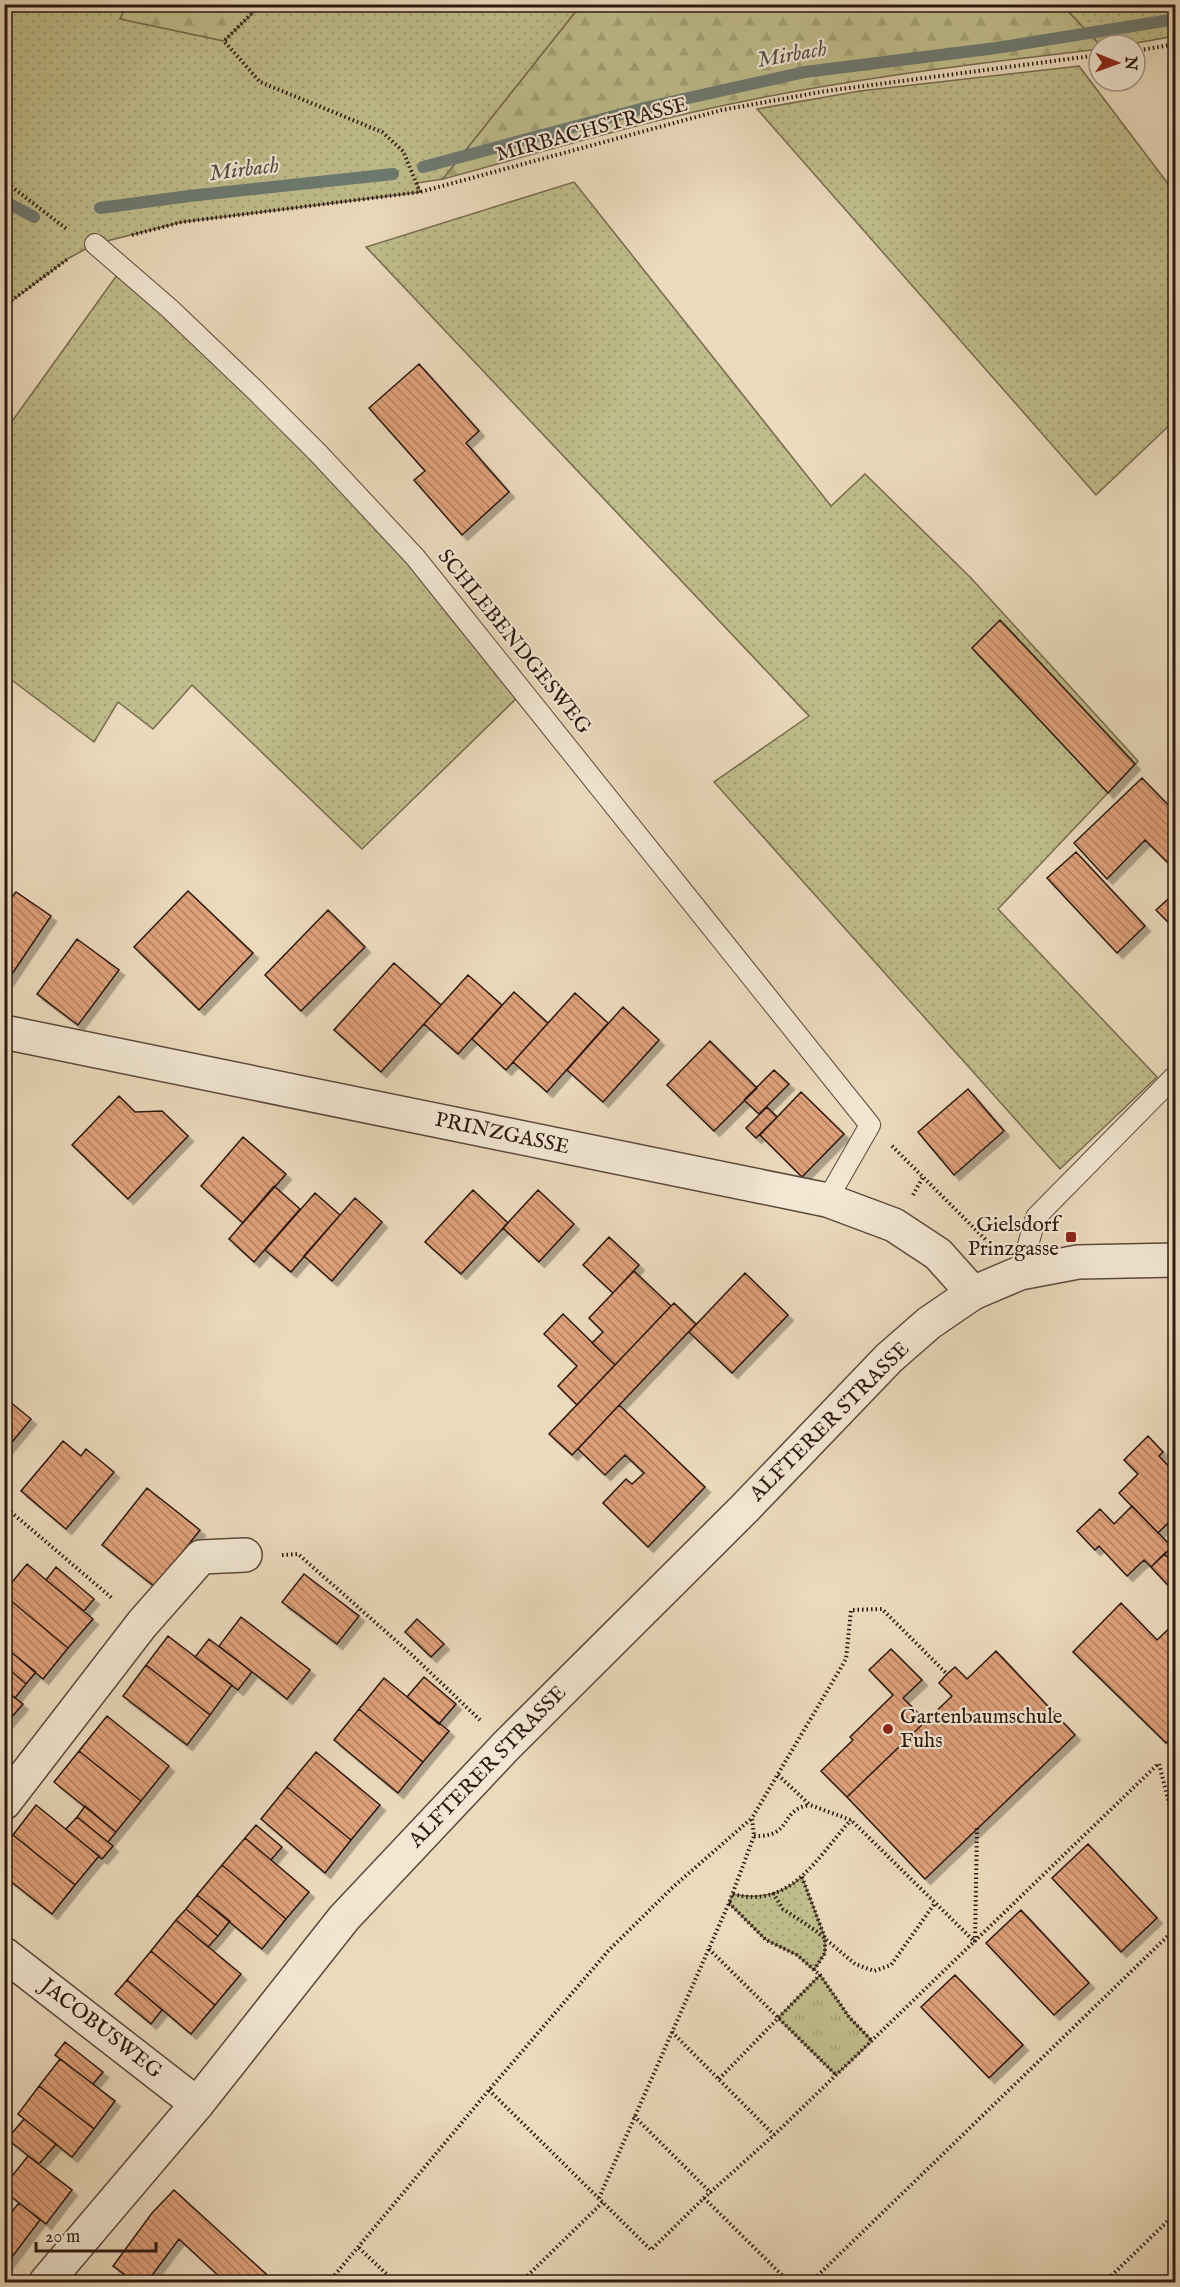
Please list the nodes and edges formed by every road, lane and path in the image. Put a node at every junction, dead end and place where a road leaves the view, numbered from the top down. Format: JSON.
{"nodes":[{"id":1,"x":261,"y":4,"type":"edge"},
{"id":2,"x":1176,"y":44,"type":"edge"},
{"id":3,"x":1147,"y":49,"type":"edge"},
{"id":4,"x":1087,"y":57,"type":"edge"},
{"id":5,"x":4,"y":181,"type":"edge"},
{"id":6,"x":420,"y":192,"type":"junction"},
{"id":7,"x":95,"y":244,"type":"junction"},
{"id":8,"x":4,"y":306,"type":"edge"},
{"id":9,"x":4,"y":1032,"type":"edge"},
{"id":10,"x":1176,"y":1075,"type":"edge"},
{"id":11,"x":870,"y":1125,"type":"junction"},
{"id":12,"x":827,"y":1200,"type":"junction"},
{"id":13,"x":1176,"y":1260,"type":"edge"},
{"id":14,"x":1020,"y":1273,"type":"junction"},
{"id":15,"x":973,"y":1293,"type":"junction"},
{"id":16,"x":4,"y":1506,"type":"edge"},
{"id":17,"x":244,"y":1555,"type":"joint"},
{"id":18,"x":142,"y":1624,"type":"junction"},
{"id":19,"x":947,"y":1674,"type":"dead end"},
{"id":20,"x":506,"y":1746,"type":"junction"},
{"id":21,"x":778,"y":1775,"type":"junction"},
{"id":22,"x":4,"y":1803,"type":"edge"},
{"id":23,"x":810,"y":1805,"type":"junction"},
{"id":24,"x":752,"y":1818,"type":"junction"},
{"id":25,"x":851,"y":1820,"type":"junction"},
{"id":26,"x":977,"y":1828,"type":"dead end"},
{"id":27,"x":1176,"y":1830,"type":"edge"},
{"id":28,"x":754,"y":1836,"type":"junction"},
{"id":29,"x":802,"y":1877,"type":"junction"},
{"id":30,"x":773,"y":1893,"type":"junction"},
{"id":31,"x":733,"y":1894,"type":"junction"},
{"id":32,"x":729,"y":1903,"type":"junction"},
{"id":33,"x":935,"y":1903,"type":"junction"},
{"id":34,"x":1176,"y":1928,"type":"edge"},
{"id":35,"x":825,"y":1938,"type":"junction"},
{"id":36,"x":975,"y":1942,"type":"junction"},
{"id":37,"x":709,"y":1948,"type":"junction"},
{"id":38,"x":4,"y":1954,"type":"edge"},
{"id":39,"x":814,"y":1970,"type":"junction"},
{"id":40,"x":820,"y":1975,"type":"junction"},
{"id":41,"x":778,"y":2018,"type":"junction"},
{"id":42,"x":672,"y":2032,"type":"junction"},
{"id":43,"x":872,"y":2041,"type":"junction"},
{"id":44,"x":836,"y":2075,"type":"junction"},
{"id":45,"x":719,"y":2079,"type":"junction"},
{"id":46,"x":489,"y":2090,"type":"junction"},
{"id":47,"x":197,"y":2104,"type":"junction"},
{"id":48,"x":634,"y":2116,"type":"junction"},
{"id":49,"x":774,"y":2135,"type":"junction"},
{"id":50,"x":711,"y":2193,"type":"junction"},
{"id":51,"x":598,"y":2198,"type":"junction"},
{"id":52,"x":704,"y":2198,"type":"junction"},
{"id":53,"x":603,"y":2202,"type":"junction"},
{"id":54,"x":1176,"y":2213,"type":"edge"},
{"id":55,"x":359,"y":2248,"type":"junction"},
{"id":56,"x":46,"y":2283,"type":"edge"},
{"id":57,"x":329,"y":2283,"type":"edge"},
{"id":58,"x":395,"y":2283,"type":"edge"},
{"id":59,"x":521,"y":2283,"type":"edge"},
{"id":60,"x":789,"y":2283,"type":"edge"},
{"id":61,"x":811,"y":2283,"type":"edge"},
{"id":62,"x":1105,"y":2283,"type":"edge"}],
"edges":[{"from":1,"to":6,"type":"path"},
{"from":2,"to":3,"type":"path"},
{"from":4,"to":6,"type":"path","name":"MIRBACHSTRASSE"},
{"from":5,"to":7,"type":"path"},
{"from":6,"to":7,"type":"path","name":"MIRBACHSTRASSE"},
{"from":7,"to":8,"type":"path","name":"MIRBACHSTRASSE"},
{"from":7,"to":11,"type":"lane","name":"SCHLEBENDGESWEG"},
{"from":9,"to":12,"type":"street","name":"PRINZGASSE"},
{"from":10,"to":14,"type":"lane"},
{"from":11,"to":12,"type":"lane"},
{"from":11,"to":14,"type":"path"},
{"from":12,"to":15,"type":"street","name":"PRINZGASSE"},
{"from":13,"to":14,"type":"street","name":"ALFTERER STRASSE"},
{"from":14,"to":15,"type":"street","name":"ALFTERER STRASSE"},
{"from":15,"to":20,"type":"street","name":"ALFTERER STRASSE"},
{"from":16,"to":18,"type":"path"},
{"from":17,"to":18,"type":"street"},
{"from":17,"to":20,"type":"path"},
{"from":18,"to":22,"type":"street"},
{"from":19,"to":21,"type":"path"},
{"from":20,"to":47,"type":"street","name":"ALFTERER STRASSE"},
{"from":21,"to":23,"type":"path"},
{"from":21,"to":24,"type":"path"},
{"from":23,"to":25,"type":"path"},
{"from":23,"to":28,"type":"path"},
{"from":24,"to":28,"type":"path"},
{"from":24,"to":46,"type":"path"},
{"from":25,"to":29,"type":"path"},
{"from":25,"to":33,"type":"path"},
{"from":26,"to":36,"type":"path"},
{"from":27,"to":36,"type":"path"},
{"from":28,"to":31,"type":"path"},
{"from":29,"to":30,"type":"path"},
{"from":29,"to":35,"type":"path"},
{"from":30,"to":31,"type":"path"},
{"from":30,"to":35,"type":"path"},
{"from":31,"to":32,"type":"path"},
{"from":32,"to":37,"type":"path"},
{"from":32,"to":39,"type":"path"},
{"from":33,"to":35,"type":"path"},
{"from":33,"to":36,"type":"path"},
{"from":34,"to":61,"type":"path"},
{"from":35,"to":39,"type":"path"},
{"from":36,"to":43,"type":"path"},
{"from":37,"to":41,"type":"path"},
{"from":37,"to":42,"type":"path"},
{"from":38,"to":47,"type":"street","name":"JACOBUSWEG"},
{"from":39,"to":40,"type":"path"},
{"from":40,"to":41,"type":"path"},
{"from":40,"to":43,"type":"path"},
{"from":41,"to":44,"type":"path"},
{"from":41,"to":45,"type":"path"},
{"from":42,"to":45,"type":"path"},
{"from":42,"to":48,"type":"path"},
{"from":43,"to":44,"type":"path"},
{"from":44,"to":49,"type":"path"},
{"from":45,"to":49,"type":"path"},
{"from":46,"to":51,"type":"path"},
{"from":46,"to":55,"type":"path"},
{"from":47,"to":56,"type":"street","name":"ALFTERER STRASSE"},
{"from":48,"to":50,"type":"path"},
{"from":48,"to":51,"type":"path"},
{"from":49,"to":50,"type":"path"},
{"from":50,"to":52,"type":"path"},
{"from":51,"to":53,"type":"path"},
{"from":52,"to":53,"type":"path"},
{"from":52,"to":60,"type":"path"},
{"from":53,"to":59,"type":"path"},
{"from":54,"to":62,"type":"path"},
{"from":55,"to":57,"type":"path"},
{"from":55,"to":58,"type":"path"}]}
